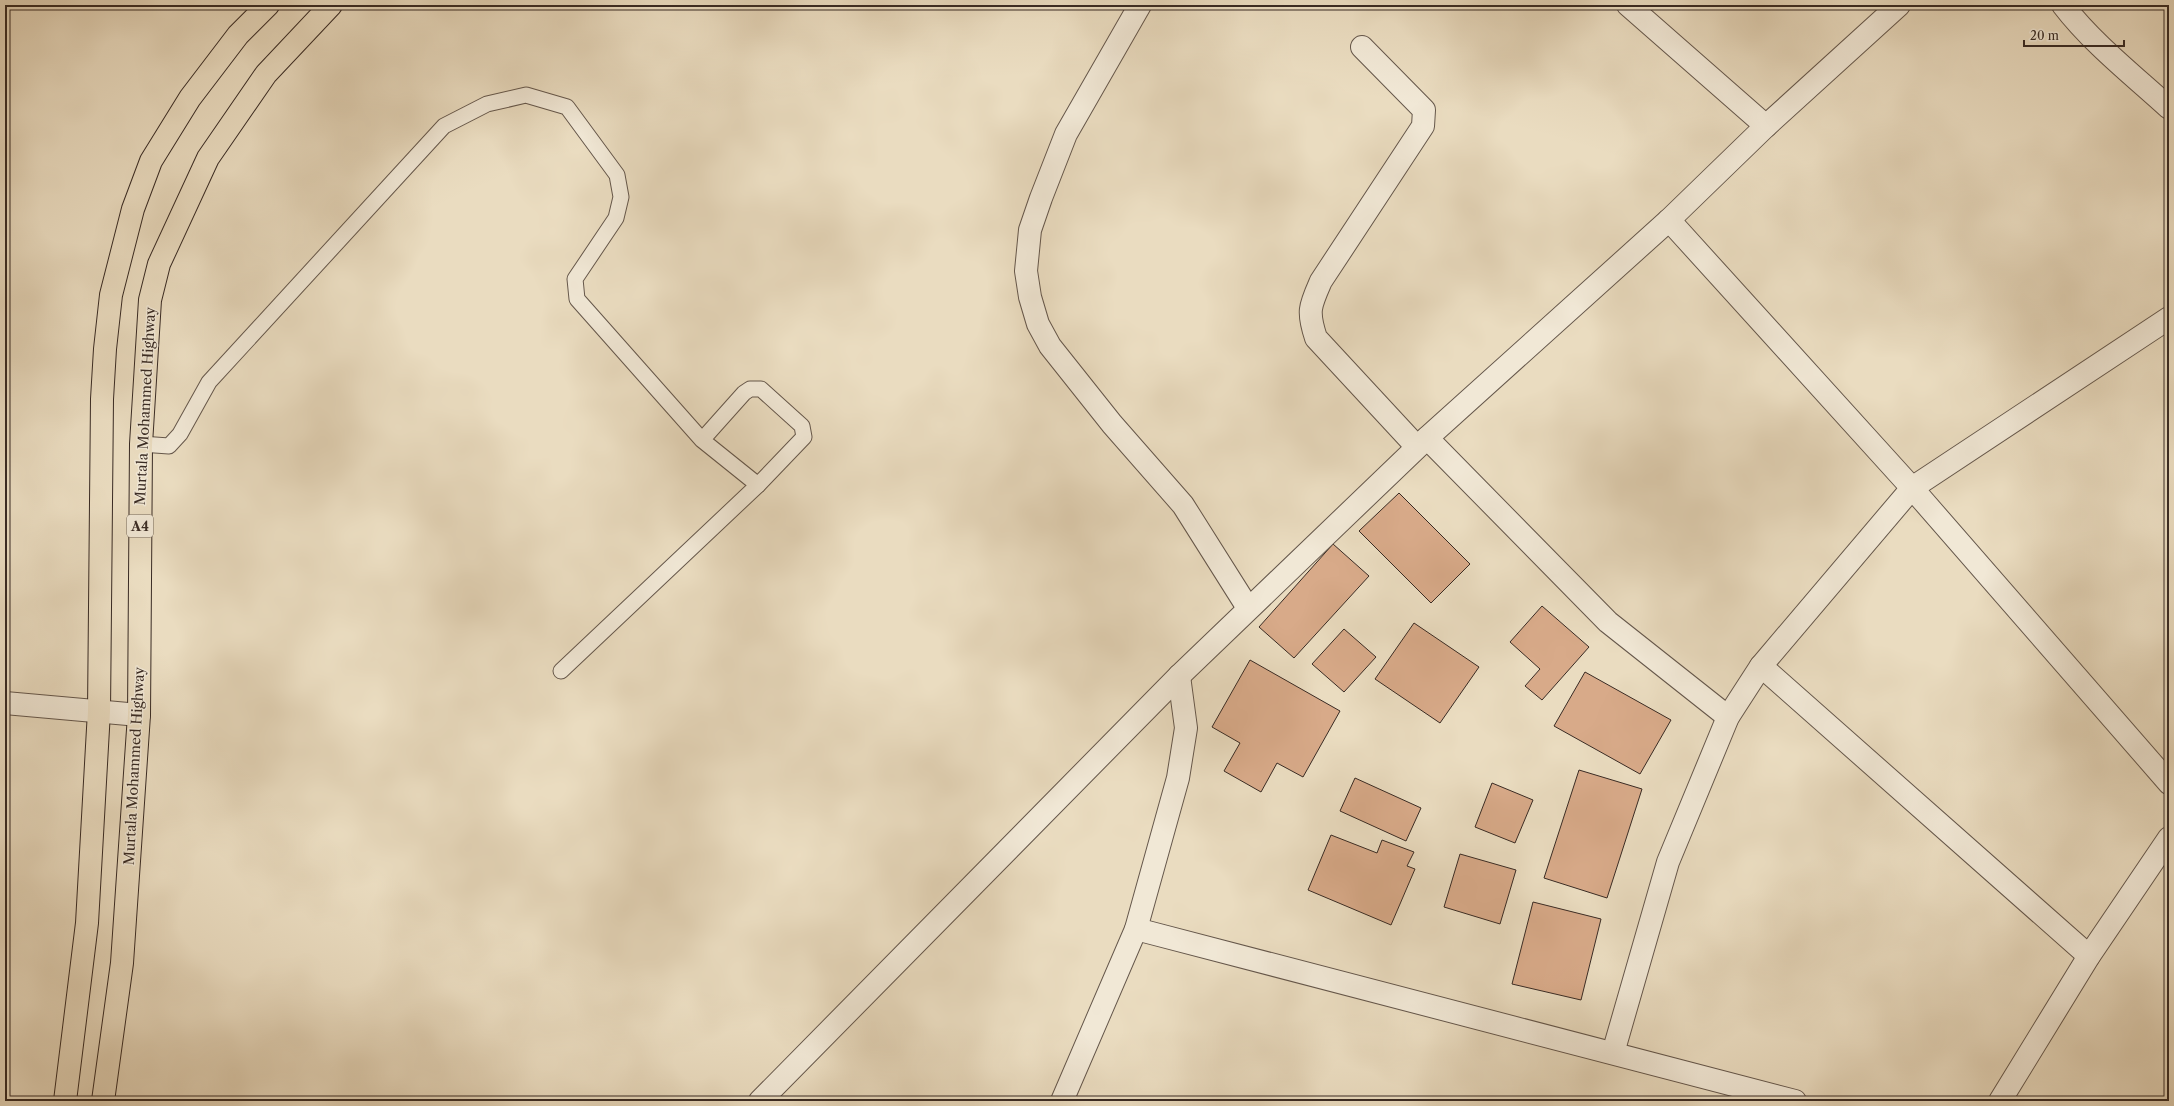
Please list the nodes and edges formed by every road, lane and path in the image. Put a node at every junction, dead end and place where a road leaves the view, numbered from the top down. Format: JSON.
{"nodes":[{"id":1,"x":268,"y":5,"type":"edge"},
{"id":2,"x":331,"y":5,"type":"edge"},
{"id":3,"x":1140,"y":5,"type":"edge"},
{"id":4,"x":1628,"y":5,"type":"edge"},
{"id":5,"x":1899,"y":5,"type":"edge"},
{"id":6,"x":2063,"y":5,"type":"edge"},
{"id":7,"x":1362,"y":47,"type":"dead end"},
{"id":8,"x":2169,"y":108,"type":"edge"},
{"id":9,"x":1766,"y":126,"type":"junction"},
{"id":10,"x":1669,"y":220,"type":"junction"},
{"id":11,"x":2169,"y":318,"type":"edge"},
{"id":12,"x":702,"y":440,"type":"junction"},
{"id":13,"x":1422,"y":443,"type":"junction"},
{"id":14,"x":141,"y":444,"type":"junction"},
{"id":15,"x":758,"y":484,"type":"junction"},
{"id":16,"x":1912,"y":488,"type":"junction"},
{"id":17,"x":1248,"y":608,"type":"junction"},
{"id":18,"x":1761,"y":666,"type":"junction"},
{"id":19,"x":561,"y":671,"type":"dead end"},
{"id":20,"x":1179,"y":676,"type":"junction"},
{"id":21,"x":5,"y":703,"type":"edge"},
{"id":22,"x":99,"y":711,"type":"junction"},
{"id":23,"x":139,"y":715,"type":"junction"},
{"id":24,"x":1728,"y":717,"type":"junction"},
{"id":25,"x":2169,"y":783,"type":"edge"},
{"id":26,"x":2169,"y":838,"type":"edge"},
{"id":27,"x":1136,"y":929,"type":"junction"},
{"id":28,"x":2089,"y":956,"type":"junction"},
{"id":29,"x":1613,"y":1053,"type":"junction"},
{"id":30,"x":65,"y":1101,"type":"edge"},
{"id":31,"x":103,"y":1101,"type":"edge"},
{"id":32,"x":760,"y":1101,"type":"edge"},
{"id":33,"x":1062,"y":1101,"type":"edge"},
{"id":34,"x":1795,"y":1101,"type":"edge"},
{"id":35,"x":2000,"y":1101,"type":"edge"}],
"edges":[{"from":1,"to":22,"type":"highway"},
{"from":2,"to":14,"type":"highway","name":"Murtala Mohammed Highway","number":"A4"},
{"from":3,"to":17,"type":"street"},
{"from":4,"to":9,"type":"street"},
{"from":5,"to":9,"type":"street"},
{"from":6,"to":8,"type":"street"},
{"from":7,"to":13,"type":"street"},
{"from":9,"to":10,"type":"street"},
{"from":10,"to":13,"type":"street"},
{"from":10,"to":16,"type":"street"},
{"from":11,"to":16,"type":"street"},
{"from":12,"to":14,"type":"lane"},
{"from":12,"to":15,"type":"lane"},
{"from":12,"to":15,"type":"lane"},
{"from":13,"to":17,"type":"street"},
{"from":13,"to":24,"type":"street"},
{"from":14,"to":23,"type":"highway","name":"Murtala Mohammed Highway","number":"A4"},
{"from":15,"to":19,"type":"lane"},
{"from":16,"to":18,"type":"street"},
{"from":16,"to":25,"type":"street"},
{"from":17,"to":20,"type":"street"},
{"from":18,"to":24,"type":"street"},
{"from":18,"to":28,"type":"street"},
{"from":20,"to":27,"type":"street"},
{"from":20,"to":32,"type":"street"},
{"from":21,"to":22,"type":"street"},
{"from":22,"to":23,"type":"street"},
{"from":22,"to":30,"type":"highway"},
{"from":23,"to":31,"type":"highway","name":"Murtala Mohammed Highway","number":"A4"},
{"from":24,"to":29,"type":"street"},
{"from":26,"to":28,"type":"street"},
{"from":27,"to":29,"type":"street"},
{"from":27,"to":33,"type":"street"},
{"from":28,"to":35,"type":"street"},
{"from":29,"to":34,"type":"street"}]}
